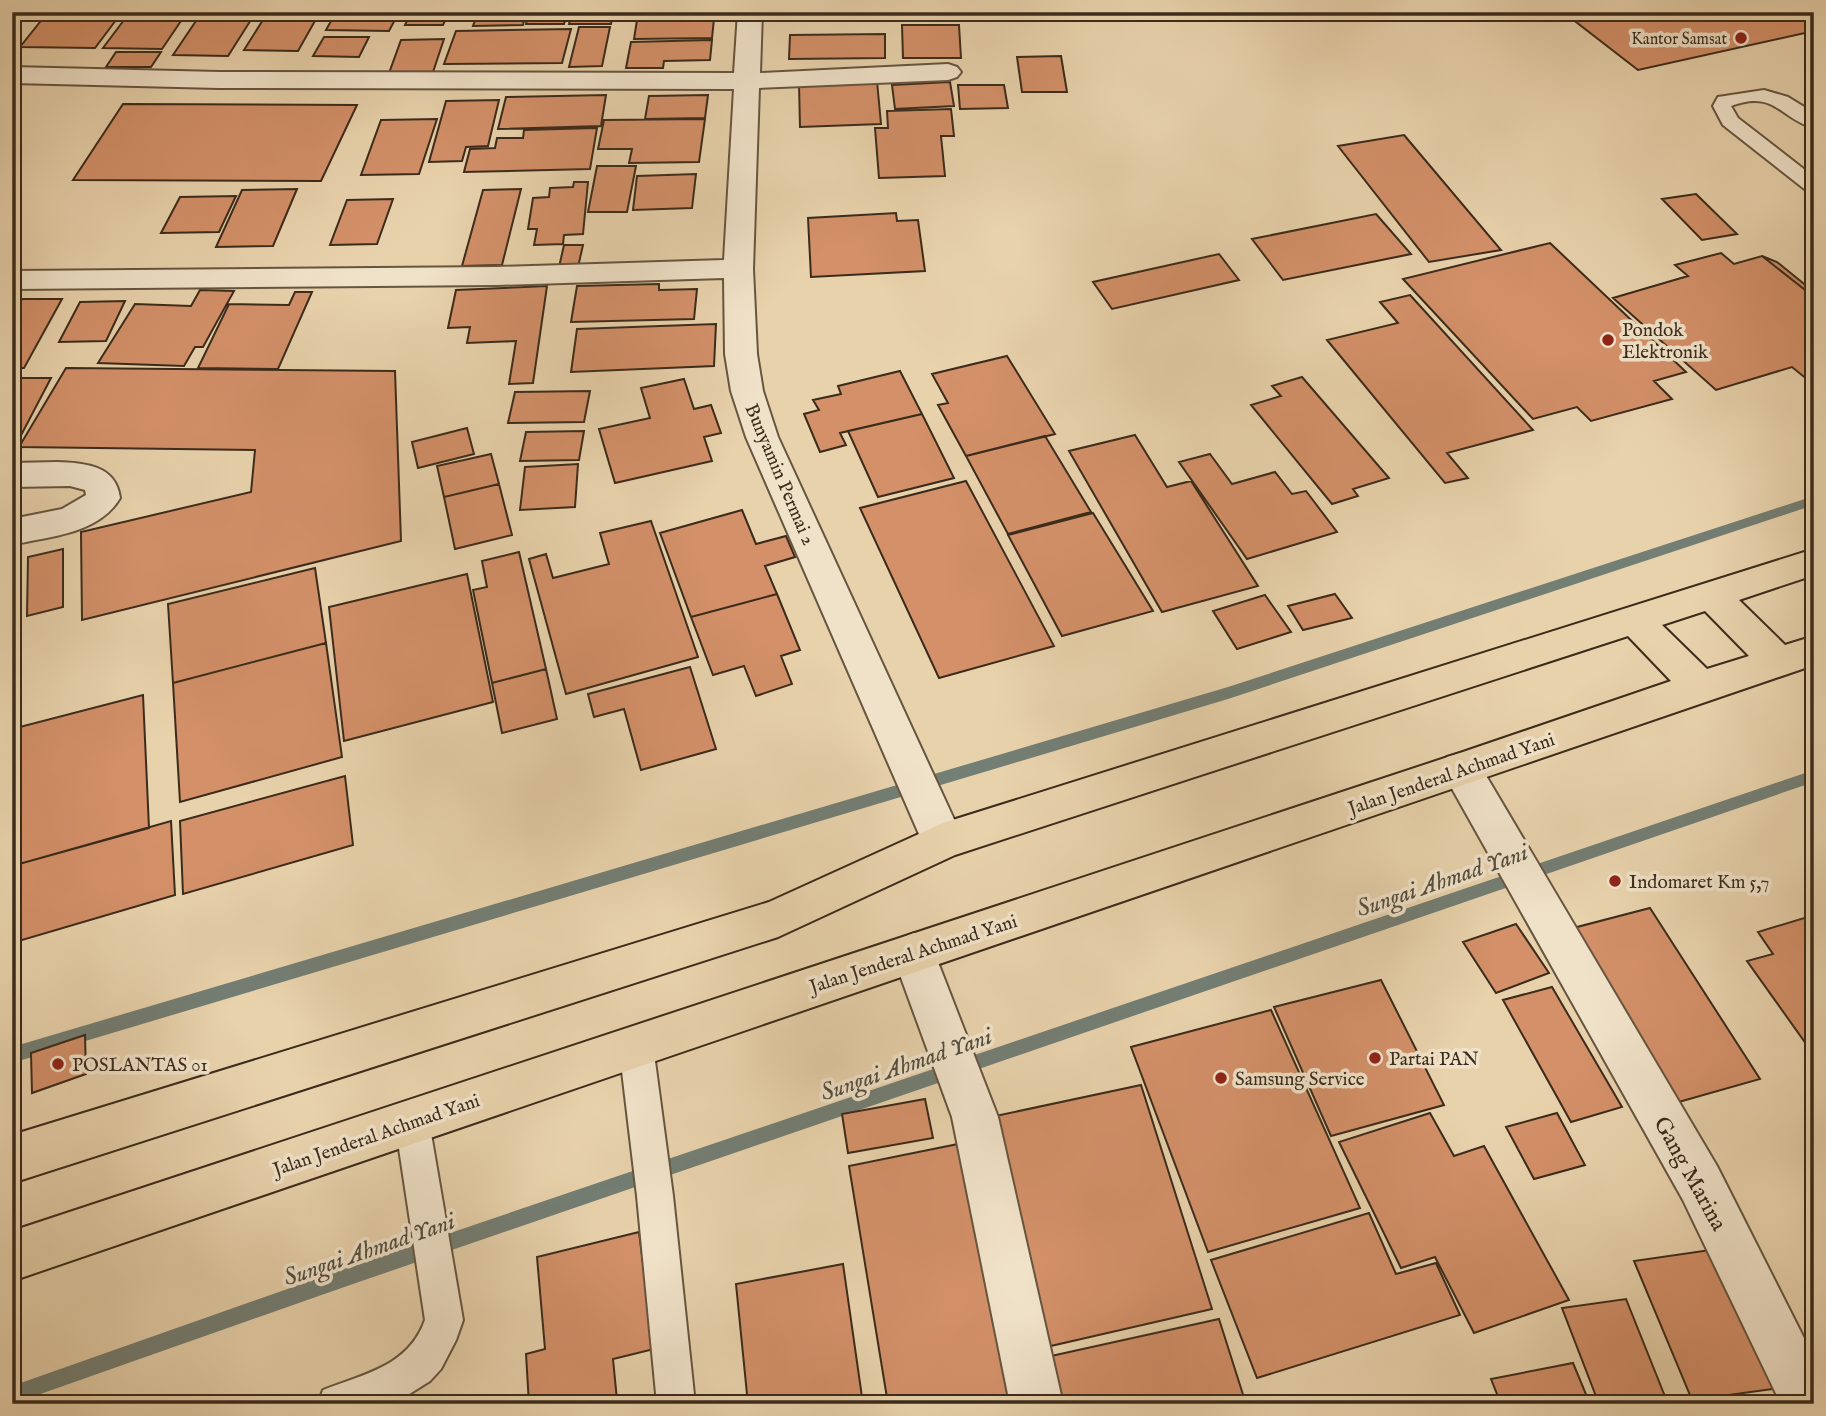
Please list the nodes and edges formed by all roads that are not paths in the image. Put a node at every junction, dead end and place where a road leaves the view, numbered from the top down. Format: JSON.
{"nodes":[{"id":1,"x":750,"y":12,"type":"edge"},
{"id":2,"x":948,"y":72,"type":"dead end"},
{"id":3,"x":12,"y":75,"type":"edge"},
{"id":4,"x":746,"y":81,"type":"junction"},
{"id":5,"x":1814,"y":122,"type":"edge"},
{"id":6,"x":1814,"y":187,"type":"edge"},
{"id":7,"x":738,"y":269,"type":"junction"},
{"id":8,"x":12,"y":280,"type":"edge"},
{"id":9,"x":12,"y":475,"type":"edge"},
{"id":10,"x":12,"y":532,"type":"edge"},
{"id":11,"x":1814,"y":562,"type":"edge"},
{"id":12,"x":1710,"y":594,"type":"junction"},
{"id":13,"x":1634,"y":619,"type":"junction"},
{"id":14,"x":1796,"y":656,"type":"edge"},
{"id":15,"x":1700,"y":686,"type":"junction"},
{"id":16,"x":1461,"y":769,"type":"junction"},
{"id":17,"x":943,"y":841,"type":"junction"},
{"id":18,"x":914,"y":953,"type":"junction"},
{"id":19,"x":636,"y":1046,"type":"junction"},
{"id":20,"x":412,"y":1122,"type":"junction"},
{"id":21,"x":12,"y":1159,"type":"edge"},
{"id":22,"x":12,"y":1255,"type":"edge"},
{"id":23,"x":337,"y":1404,"type":"edge"},
{"id":24,"x":676,"y":1404,"type":"edge"},
{"id":25,"x":1037,"y":1404,"type":"edge"},
{"id":26,"x":1809,"y":1404,"type":"edge"}],
"edges":[{"from":1,"to":4,"type":"street","name":"Bunyamin Permai 2"},
{"from":2,"to":4,"type":"street"},
{"from":3,"to":4,"type":"street"},
{"from":4,"to":7,"type":"street","name":"Bunyamin Permai 2"},
{"from":5,"to":6,"type":"lane"},
{"from":7,"to":8,"type":"street"},
{"from":7,"to":17,"type":"street","name":"Bunyamin Permai 2"},
{"from":9,"to":10,"type":"street"},
{"from":11,"to":12,"type":"highway"},
{"from":12,"to":13,"type":"highway"},
{"from":12,"to":14,"type":"highway"},
{"from":13,"to":15,"type":"highway"},
{"from":13,"to":17,"type":"highway"},
{"from":14,"to":15,"type":"highway","name":"Jalan Jenderal Achmad Yani"},
{"from":15,"to":16,"type":"highway","name":"Jalan Jenderal Achmad Yani"},
{"from":16,"to":18,"type":"highway","name":"Jalan Jenderal Achmad Yani"},
{"from":16,"to":26,"type":"street","name":"Gang Marina"},
{"from":17,"to":21,"type":"highway"},
{"from":18,"to":19,"type":"highway","name":"Jalan Jenderal Achmad Yani"},
{"from":18,"to":25,"type":"street"},
{"from":19,"to":20,"type":"highway","name":"Jalan Jenderal Achmad Yani"},
{"from":19,"to":24,"type":"lane"},
{"from":20,"to":22,"type":"highway","name":"Jalan Jenderal Achmad Yani"},
{"from":20,"to":23,"type":"lane"}]}
